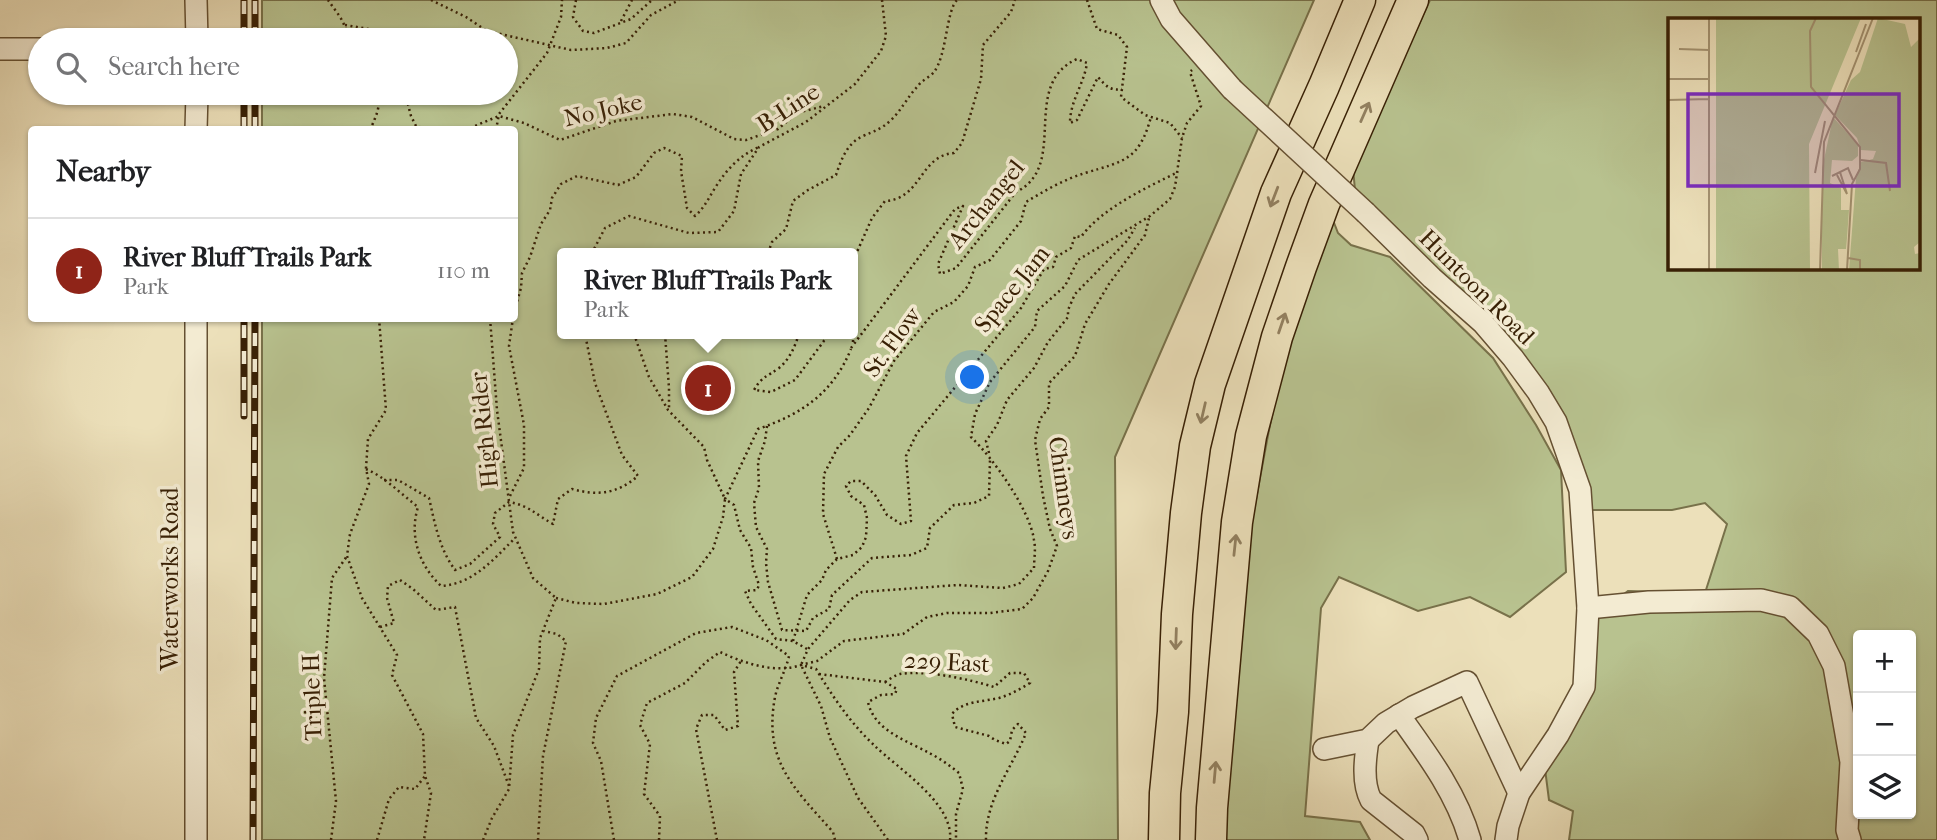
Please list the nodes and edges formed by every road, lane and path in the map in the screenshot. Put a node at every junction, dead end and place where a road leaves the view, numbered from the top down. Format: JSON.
{"nodes":[{"id":1,"x":197,"y":0,"type":"edge"},
{"id":2,"x":328,"y":0,"type":"edge"},
{"id":3,"x":431,"y":0,"type":"edge"},
{"id":4,"x":562,"y":0,"type":"edge"},
{"id":5,"x":576,"y":0,"type":"edge"},
{"id":6,"x":632,"y":0,"type":"edge"},
{"id":7,"x":652,"y":0,"type":"edge"},
{"id":8,"x":679,"y":0,"type":"edge"},
{"id":9,"x":882,"y":0,"type":"edge"},
{"id":10,"x":957,"y":0,"type":"edge"},
{"id":11,"x":1015,"y":0,"type":"edge"},
{"id":12,"x":1087,"y":0,"type":"edge"},
{"id":13,"x":1161,"y":0,"type":"edge"},
{"id":14,"x":1360,"y":0,"type":"edge"},
{"id":15,"x":1413,"y":0,"type":"edge"},
{"id":16,"x":621,"y":23,"type":"junction"},
{"id":17,"x":345,"y":25,"type":"junction"},
{"id":18,"x":197,"y":28,"type":"edge"},
{"id":19,"x":345,"y":28,"type":"edge"},
{"id":20,"x":364,"y":28,"type":"edge"},
{"id":21,"x":481,"y":28,"type":"edge"},
{"id":22,"x":518,"y":38,"type":"edge"},
{"id":23,"x":550,"y":45,"type":"junction"},
{"id":24,"x":0,"y":49,"type":"edge"},
{"id":25,"x":28,"y":49,"type":"edge"},
{"id":26,"x":1202,"y":55,"type":"junction"},
{"id":27,"x":1122,"y":89,"type":"junction"},
{"id":28,"x":518,"y":91,"type":"edge"},
{"id":29,"x":197,"y":105,"type":"edge"},
{"id":30,"x":378,"y":105,"type":"edge"},
{"id":31,"x":408,"y":105,"type":"edge"},
{"id":32,"x":507,"y":105,"type":"edge"},
{"id":33,"x":827,"y":105,"type":"junction"},
{"id":34,"x":499,"y":116,"type":"junction"},
{"id":35,"x":1152,"y":117,"type":"junction"},
{"id":36,"x":196,"y":126,"type":"edge"},
{"id":37,"x":372,"y":126,"type":"edge"},
{"id":38,"x":416,"y":126,"type":"edge"},
{"id":39,"x":475,"y":126,"type":"edge"},
{"id":40,"x":497,"y":126,"type":"edge"},
{"id":41,"x":1182,"y":138,"type":"junction"},
{"id":42,"x":759,"y":147,"type":"junction"},
{"id":43,"x":1178,"y":172,"type":"junction"},
{"id":44,"x":1150,"y":216,"type":"junction"},
{"id":45,"x":1137,"y":225,"type":"junction"},
{"id":46,"x":596,"y":248,"type":"edge"},
{"id":47,"x":770,"y":248,"type":"edge"},
{"id":48,"x":858,"y":250,"type":"edge"},
{"id":49,"x":518,"y":298,"type":"edge"},
{"id":50,"x":196,"y":322,"type":"edge"},
{"id":51,"x":379,"y":322,"type":"edge"},
{"id":52,"x":491,"y":322,"type":"edge"},
{"id":53,"x":512,"y":322,"type":"edge"},
{"id":54,"x":586,"y":339,"type":"edge"},
{"id":55,"x":637,"y":339,"type":"edge"},
{"id":56,"x":665,"y":339,"type":"edge"},
{"id":57,"x":797,"y":339,"type":"edge"},
{"id":58,"x":825,"y":339,"type":"edge"},
{"id":59,"x":854,"y":339,"type":"edge"},
{"id":60,"x":852,"y":348,"type":"junction"},
{"id":61,"x":669,"y":411,"type":"junction"},
{"id":62,"x":766,"y":426,"type":"junction"},
{"id":63,"x":990,"y":457,"type":"junction"},
{"id":64,"x":366,"y":468,"type":"junction"},
{"id":65,"x":384,"y":480,"type":"junction"},
{"id":66,"x":725,"y":499,"type":"junction"},
{"id":67,"x":509,"y":500,"type":"junction"},
{"id":68,"x":515,"y":538,"type":"junction"},
{"id":69,"x":346,"y":556,"type":"junction"},
{"id":70,"x":837,"y":559,"type":"junction"},
{"id":71,"x":556,"y":598,"type":"junction"},
{"id":72,"x":1588,"y":608,"type":"junction"},
{"id":73,"x":380,"y":627,"type":"junction"},
{"id":74,"x":795,"y":630,"type":"junction"},
{"id":75,"x":543,"y":631,"type":"junction"},
{"id":76,"x":793,"y":641,"type":"junction"},
{"id":77,"x":808,"y":649,"type":"junction"},
{"id":78,"x":741,"y":662,"type":"junction"},
{"id":79,"x":801,"y":665,"type":"junction"},
{"id":80,"x":786,"y":670,"type":"junction"},
{"id":81,"x":819,"y":674,"type":"junction"},
{"id":82,"x":885,"y":682,"type":"junction"},
{"id":83,"x":1399,"y":715,"type":"junction"},
{"id":84,"x":1368,"y":740,"type":"junction"},
{"id":85,"x":1324,"y":750,"type":"dead end"},
{"id":86,"x":425,"y":776,"type":"junction"},
{"id":87,"x":509,"y":789,"type":"junction"},
{"id":88,"x":1518,"y":793,"type":"junction"},
{"id":89,"x":197,"y":840,"type":"edge"},
{"id":90,"x":331,"y":840,"type":"edge"},
{"id":91,"x":377,"y":840,"type":"edge"},
{"id":92,"x":424,"y":840,"type":"edge"},
{"id":93,"x":484,"y":840,"type":"edge"},
{"id":94,"x":538,"y":840,"type":"edge"},
{"id":95,"x":614,"y":840,"type":"edge"},
{"id":96,"x":659,"y":840,"type":"edge"},
{"id":97,"x":716,"y":840,"type":"edge"},
{"id":98,"x":835,"y":840,"type":"edge"},
{"id":99,"x":888,"y":840,"type":"edge"},
{"id":100,"x":950,"y":840,"type":"edge"},
{"id":101,"x":956,"y":840,"type":"edge"},
{"id":102,"x":986,"y":840,"type":"edge"},
{"id":103,"x":1164,"y":840,"type":"edge"},
{"id":104,"x":1211,"y":840,"type":"edge"},
{"id":105,"x":1417,"y":840,"type":"edge"},
{"id":106,"x":1470,"y":840,"type":"edge"},
{"id":107,"x":1506,"y":840,"type":"edge"},
{"id":108,"x":1850,"y":840,"type":"edge"}],
"edges":[{"from":1,"to":18,"type":"street"},
{"from":2,"to":17,"type":"path"},
{"from":3,"to":21,"type":"path"},
{"from":4,"to":23,"type":"path"},
{"from":5,"to":16,"type":"path"},
{"from":6,"to":16,"type":"path"},
{"from":7,"to":16,"type":"path"},
{"from":8,"to":23,"type":"path"},
{"from":9,"to":33,"type":"path","name":"B-Line"},
{"from":10,"to":47,"type":"path"},
{"from":11,"to":48,"type":"path"},
{"from":12,"to":27,"type":"path"},
{"from":13,"to":26,"type":"street","name":"Huntoon Road"},
{"from":14,"to":103,"type":"highway","one_way":true},
{"from":104,"to":15,"type":"highway","one_way":true},
{"from":17,"to":19,"type":"path"},
{"from":17,"to":20,"type":"path"},
{"from":22,"to":23,"type":"path"},
{"from":23,"to":28,"type":"path"},
{"from":24,"to":25,"type":"street"},
{"from":26,"to":41,"type":"path"},
{"from":26,"to":72,"type":"street","name":"Huntoon Road","bridge":true},
{"from":27,"to":35,"type":"path"},
{"from":27,"to":60,"type":"path","name":"Archangel"},
{"from":29,"to":36,"type":"street"},
{"from":30,"to":37,"type":"path"},
{"from":31,"to":38,"type":"path"},
{"from":32,"to":34,"type":"path"},
{"from":33,"to":34,"type":"path","name":"No Joke"},
{"from":33,"to":42,"type":"path","name":"B-Line"},
{"from":34,"to":39,"type":"path"},
{"from":34,"to":40,"type":"path"},
{"from":35,"to":41,"type":"path"},
{"from":35,"to":70,"type":"path","name":"St. Flow"},
{"from":41,"to":43,"type":"path"},
{"from":42,"to":46,"type":"path","name":"B-Line"},
{"from":42,"to":49,"type":"path"},
{"from":43,"to":44,"type":"path"},
{"from":43,"to":70,"type":"path","name":"Space Jam"},
{"from":44,"to":45,"type":"path"},
{"from":44,"to":79,"type":"path","name":"Chimneys"},
{"from":45,"to":63,"type":"path"},
{"from":45,"to":63,"type":"path"},
{"from":50,"to":89,"type":"street","name":"Waterworks Road"},
{"from":51,"to":64,"type":"path","name":"Triple H"},
{"from":52,"to":67,"type":"path","name":"High Rider"},
{"from":53,"to":67,"type":"path"},
{"from":54,"to":67,"type":"path"},
{"from":55,"to":61,"type":"path"},
{"from":56,"to":61,"type":"path"},
{"from":57,"to":58,"type":"path"},
{"from":59,"to":60,"type":"path"},
{"from":60,"to":62,"type":"path"},
{"from":61,"to":66,"type":"path"},
{"from":62,"to":66,"type":"path"},
{"from":62,"to":74,"type":"path"},
{"from":63,"to":74,"type":"path"},
{"from":63,"to":77,"type":"path"},
{"from":64,"to":65,"type":"path"},
{"from":64,"to":69,"type":"path","name":"Triple H"},
{"from":65,"to":67,"type":"path"},
{"from":65,"to":68,"type":"path"},
{"from":66,"to":71,"type":"path"},
{"from":66,"to":76,"type":"path"},
{"from":67,"to":68,"type":"path","name":"High Rider"},
{"from":68,"to":71,"type":"path","name":"High Rider"},
{"from":69,"to":73,"type":"path"},
{"from":69,"to":90,"type":"path","name":"Triple H"},
{"from":70,"to":74,"type":"path","name":"Space Jam"},
{"from":71,"to":75,"type":"path"},
{"from":72,"to":88,"type":"street","name":"Huntoon Road"},
{"from":72,"to":108,"type":"street"},
{"from":73,"to":86,"type":"path"},
{"from":73,"to":87,"type":"path"},
{"from":74,"to":76,"type":"path","name":"Space Jam"},
{"from":75,"to":87,"type":"path"},
{"from":75,"to":94,"type":"path"},
{"from":76,"to":77,"type":"path"},
{"from":77,"to":79,"type":"path"},
{"from":78,"to":80,"type":"path"},
{"from":78,"to":96,"type":"path"},
{"from":78,"to":97,"type":"path"},
{"from":79,"to":80,"type":"path","name":"Chimneys"},
{"from":79,"to":81,"type":"path"},
{"from":79,"to":99,"type":"path"},
{"from":80,"to":95,"type":"path"},
{"from":80,"to":98,"type":"path"},
{"from":81,"to":82,"type":"path"},
{"from":81,"to":100,"type":"path"},
{"from":82,"to":101,"type":"path"},
{"from":82,"to":102,"type":"path","name":"229 East"},
{"from":83,"to":84,"type":"street"},
{"from":83,"to":88,"type":"street"},
{"from":83,"to":106,"type":"street"},
{"from":84,"to":85,"type":"street"},
{"from":84,"to":105,"type":"street"},
{"from":86,"to":91,"type":"path"},
{"from":86,"to":92,"type":"path"},
{"from":87,"to":93,"type":"path"},
{"from":88,"to":107,"type":"street","name":"Huntoon Road"}]}
